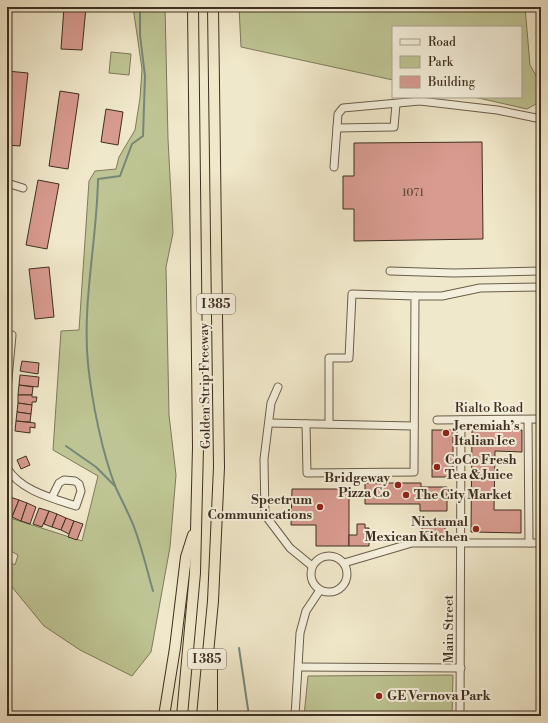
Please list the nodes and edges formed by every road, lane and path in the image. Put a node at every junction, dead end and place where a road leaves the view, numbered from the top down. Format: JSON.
{"nodes":[{"id":1,"x":193,"y":7,"type":"edge"},
{"id":2,"x":213,"y":7,"type":"edge"},
{"id":3,"x":396,"y":104,"type":"junction"},
{"id":4,"x":541,"y":119,"type":"edge"},
{"id":5,"x":337,"y":128,"type":"junction"},
{"id":6,"x":334,"y":167,"type":"dead end"},
{"id":7,"x":7,"y":183,"type":"edge"},
{"id":8,"x":24,"y":188,"type":"dead end"},
{"id":9,"x":390,"y":271,"type":"dead end"},
{"id":10,"x":541,"y":271,"type":"edge"},
{"id":11,"x":541,"y":287,"type":"edge"},
{"id":12,"x":415,"y":296,"type":"junction"},
{"id":13,"x":12,"y":335,"type":"dead end"},
{"id":14,"x":8,"y":365,"type":"edge"},
{"id":15,"x":278,"y":387,"type":"dead end"},
{"id":16,"x":7,"y":390,"type":"edge"},
{"id":17,"x":541,"y":419,"type":"edge"},
{"id":18,"x":437,"y":420,"type":"dead end"},
{"id":19,"x":461,"y":420,"type":"junction"},
{"id":20,"x":528,"y":420,"type":"junction"},
{"id":21,"x":268,"y":423,"type":"junction"},
{"id":22,"x":306,"y":424,"type":"junction"},
{"id":23,"x":329,"y":424,"type":"junction"},
{"id":24,"x":414,"y":426,"type":"junction"},
{"id":25,"x":7,"y":468,"type":"edge"},
{"id":26,"x":52,"y":498,"type":"dead end"},
{"id":27,"x":196,"y":528,"type":"junction"},
{"id":28,"x":529,"y":542,"type":"junction"},
{"id":29,"x":462,"y":543,"type":"junction"},
{"id":30,"x":541,"y":543,"type":"edge"},
{"id":31,"x":344,"y":563,"type":"junction"},
{"id":32,"x":312,"y":566,"type":"junction"},
{"id":33,"x":320,"y":590,"type":"junction"},
{"id":34,"x":213,"y":601,"type":"junction"},
{"id":35,"x":299,"y":667,"type":"junction"},
{"id":36,"x":461,"y":668,"type":"junction"},
{"id":37,"x":164,"y":716,"type":"edge"},
{"id":38,"x":182,"y":716,"type":"edge"},
{"id":39,"x":202,"y":716,"type":"edge"},
{"id":40,"x":212,"y":716,"type":"edge"},
{"id":41,"x":295,"y":716,"type":"edge"},
{"id":42,"x":460,"y":716,"type":"edge"}],
"edges":[{"from":1,"to":27,"type":"highway","name":"Golden Strip Freeway","number":"I 385"},
{"from":2,"to":34,"type":"highway","name":"Golden Strip Freeway","number":"I 385"},
{"from":3,"to":4,"type":"street"},
{"from":3,"to":5,"type":"street"},
{"from":3,"to":5,"type":"street"},
{"from":5,"to":6,"type":"street"},
{"from":7,"to":8,"type":"street"},
{"from":9,"to":10,"type":"street"},
{"from":11,"to":12,"type":"street"},
{"from":12,"to":23,"type":"street"},
{"from":12,"to":24,"type":"street"},
{"from":13,"to":14,"type":"street"},
{"from":14,"to":16,"type":"street"},
{"from":15,"to":21,"type":"street"},
{"from":17,"to":20,"type":"street","name":"Rialto Road"},
{"from":18,"to":19,"type":"street","name":"Rialto Road"},
{"from":19,"to":20,"type":"street","name":"Rialto Road"},
{"from":19,"to":29,"type":"street","name":"Main Street"},
{"from":20,"to":28,"type":"street"},
{"from":21,"to":22,"type":"street"},
{"from":21,"to":32,"type":"street"},
{"from":22,"to":23,"type":"street"},
{"from":22,"to":24,"type":"street"},
{"from":23,"to":24,"type":"street"},
{"from":25,"to":26,"type":"street"},
{"from":27,"to":37,"type":"highway"},
{"from":27,"to":38,"type":"highway","name":"Golden Strip Freeway","number":"I 385"},
{"from":28,"to":29,"type":"street"},
{"from":28,"to":30,"type":"street"},
{"from":29,"to":31,"type":"street"},
{"from":29,"to":36,"type":"street","name":"Main Street"},
{"from":31,"to":32,"type":"street"},
{"from":31,"to":33,"type":"street"},
{"from":32,"to":33,"type":"street"},
{"from":33,"to":35,"type":"street"},
{"from":34,"to":39,"type":"highway","name":"Golden Strip Freeway","number":"I 385"},
{"from":34,"to":40,"type":"highway"},
{"from":35,"to":36,"type":"street"},
{"from":35,"to":41,"type":"street"},
{"from":36,"to":42,"type":"street","name":"Main Street"}]}
